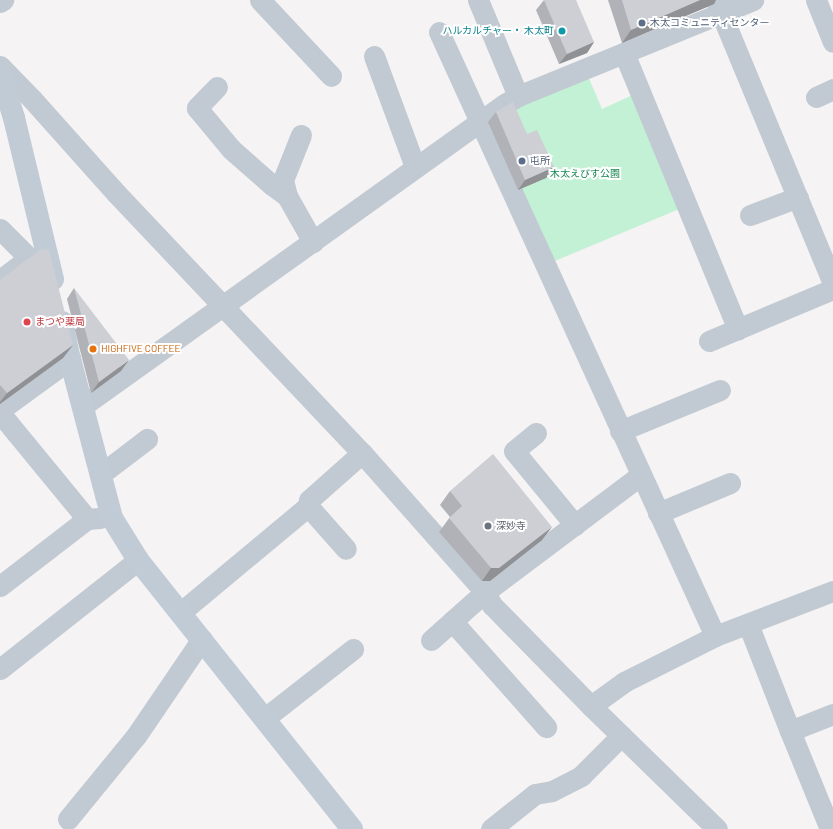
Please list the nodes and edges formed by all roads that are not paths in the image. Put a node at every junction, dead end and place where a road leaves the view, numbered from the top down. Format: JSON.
{"nodes":[{"id":1,"x":3,"y":0,"type":"edge"},
{"id":2,"x":260,"y":0,"type":"edge"},
{"id":3,"x":478,"y":0,"type":"edge"},
{"id":4,"x":753,"y":0,"type":"edge"},
{"id":5,"x":816,"y":0,"type":"edge"},
{"id":6,"x":0,"y":2,"type":"edge"},
{"id":7,"x":719,"y":6,"type":"edge"},
{"id":8,"x":439,"y":32,"type":"dead end"},
{"id":9,"x":833,"y":42,"type":"edge"},
{"id":10,"x":624,"y":53,"type":"junction"},
{"id":11,"x":374,"y":56,"type":"dead end"},
{"id":12,"x":0,"y":66,"type":"edge"},
{"id":13,"x":0,"y":73,"type":"edge"},
{"id":14,"x":330,"y":76,"type":"dead end"},
{"id":15,"x":217,"y":87,"type":"dead end"},
{"id":16,"x":518,"y":96,"type":"junction"},
{"id":17,"x":480,"y":120,"type":"junction"},
{"id":18,"x":301,"y":135,"type":"dead end"},
{"id":19,"x":415,"y":167,"type":"junction"},
{"id":20,"x":287,"y":196,"type":"junction"},
{"id":21,"x":798,"y":197,"type":"junction"},
{"id":22,"x":750,"y":215,"type":"dead end"},
{"id":23,"x":0,"y":229,"type":"edge"},
{"id":24,"x":313,"y":242,"type":"junction"},
{"id":25,"x":38,"y":258,"type":"junction"},
{"id":26,"x":0,"y":280,"type":"edge"},
{"id":27,"x":833,"y":282,"type":"edge"},
{"id":28,"x":833,"y":289,"type":"edge"},
{"id":29,"x":223,"y":306,"type":"junction"},
{"id":30,"x":738,"y":329,"type":"junction"},
{"id":31,"x":709,"y":341,"type":"dead end"},
{"id":32,"x":70,"y":359,"type":"junction"},
{"id":33,"x":720,"y":390,"type":"dead end"},
{"id":34,"x":84,"y":405,"type":"junction"},
{"id":35,"x":0,"y":412,"type":"edge"},
{"id":36,"x":620,"y":431,"type":"junction"},
{"id":37,"x":536,"y":433,"type":"dead end"},
{"id":38,"x":147,"y":439,"type":"dead end"},
{"id":39,"x":362,"y":453,"type":"junction"},
{"id":40,"x":101,"y":474,"type":"junction"},
{"id":41,"x":641,"y":475,"type":"junction"},
{"id":42,"x":730,"y":483,"type":"dead end"},
{"id":43,"x":308,"y":506,"type":"junction"},
{"id":44,"x":658,"y":513,"type":"junction"},
{"id":45,"x":112,"y":518,"type":"junction"},
{"id":46,"x":86,"y":519,"type":"junction"},
{"id":47,"x":575,"y":525,"type":"junction"},
{"id":48,"x":346,"y":549,"type":"dead end"},
{"id":49,"x":138,"y":560,"type":"junction"},
{"id":50,"x":0,"y":586,"type":"edge"},
{"id":51,"x":485,"y":592,"type":"junction"},
{"id":52,"x":833,"y":592,"type":"edge"},
{"id":53,"x":181,"y":612,"type":"junction"},
{"id":54,"x":452,"y":621,"type":"junction"},
{"id":55,"x":748,"y":624,"type":"junction"},
{"id":56,"x":715,"y":636,"type":"junction"},
{"id":57,"x":202,"y":639,"type":"junction"},
{"id":58,"x":431,"y":640,"type":"dead end"},
{"id":59,"x":354,"y":649,"type":"dead end"},
{"id":60,"x":0,"y":669,"type":"edge"},
{"id":61,"x":591,"y":706,"type":"junction"},
{"id":62,"x":833,"y":714,"type":"edge"},
{"id":63,"x":266,"y":718,"type":"junction"},
{"id":64,"x":546,"y":727,"type":"dead end"},
{"id":65,"x":790,"y":731,"type":"junction"},
{"id":66,"x":621,"y":736,"type":"junction"},
{"id":67,"x":68,"y":819,"type":"dead end"},
{"id":68,"x":352,"y":829,"type":"edge"},
{"id":69,"x":491,"y":829,"type":"edge"},
{"id":70,"x":717,"y":829,"type":"edge"},
{"id":71,"x":830,"y":829,"type":"edge"}],
"edges":[{"from":1,"to":6,"type":"street"},
{"from":2,"to":14,"type":"street"},
{"from":3,"to":16,"type":"street"},
{"from":4,"to":7,"type":"street"},
{"from":5,"to":9,"type":"street"},
{"from":7,"to":10,"type":"street"},
{"from":7,"to":21,"type":"street"},
{"from":8,"to":17,"type":"street"},
{"from":10,"to":16,"type":"street"},
{"from":10,"to":30,"type":"street"},
{"from":11,"to":19,"type":"street"},
{"from":12,"to":29,"type":"street"},
{"from":13,"to":25,"type":"street"},
{"from":15,"to":20,"type":"street"},
{"from":16,"to":17,"type":"street"},
{"from":17,"to":19,"type":"street"},
{"from":17,"to":36,"type":"street"},
{"from":18,"to":20,"type":"street"},
{"from":19,"to":24,"type":"street"},
{"from":20,"to":24,"type":"street"},
{"from":21,"to":22,"type":"street"},
{"from":21,"to":27,"type":"street"},
{"from":23,"to":25,"type":"street"},
{"from":24,"to":29,"type":"street"},
{"from":25,"to":26,"type":"street"},
{"from":25,"to":32,"type":"street"},
{"from":28,"to":30,"type":"street"},
{"from":29,"to":34,"type":"street"},
{"from":29,"to":39,"type":"street"},
{"from":30,"to":31,"type":"street"},
{"from":32,"to":34,"type":"street"},
{"from":32,"to":35,"type":"street"},
{"from":33,"to":36,"type":"street"},
{"from":34,"to":40,"type":"street"},
{"from":35,"to":46,"type":"street"},
{"from":36,"to":41,"type":"street"},
{"from":37,"to":47,"type":"street"},
{"from":38,"to":40,"type":"street"},
{"from":39,"to":43,"type":"street"},
{"from":39,"to":51,"type":"street"},
{"from":40,"to":45,"type":"street"},
{"from":41,"to":44,"type":"street"},
{"from":41,"to":47,"type":"street"},
{"from":42,"to":44,"type":"street"},
{"from":43,"to":48,"type":"street"},
{"from":43,"to":53,"type":"street"},
{"from":44,"to":56,"type":"street"},
{"from":45,"to":46,"type":"street"},
{"from":45,"to":49,"type":"street"},
{"from":46,"to":50,"type":"street"},
{"from":47,"to":51,"type":"street"},
{"from":49,"to":53,"type":"street"},
{"from":49,"to":60,"type":"street"},
{"from":51,"to":54,"type":"street"},
{"from":51,"to":61,"type":"street"},
{"from":52,"to":55,"type":"street"},
{"from":53,"to":57,"type":"street"},
{"from":54,"to":58,"type":"street"},
{"from":54,"to":64,"type":"street"},
{"from":55,"to":56,"type":"street"},
{"from":55,"to":65,"type":"street"},
{"from":56,"to":61,"type":"street"},
{"from":57,"to":63,"type":"street"},
{"from":57,"to":67,"type":"street"},
{"from":59,"to":63,"type":"street"},
{"from":61,"to":66,"type":"street"},
{"from":62,"to":65,"type":"street"},
{"from":63,"to":68,"type":"street"},
{"from":65,"to":71,"type":"street"},
{"from":66,"to":69,"type":"street"},
{"from":66,"to":70,"type":"street"}]}
